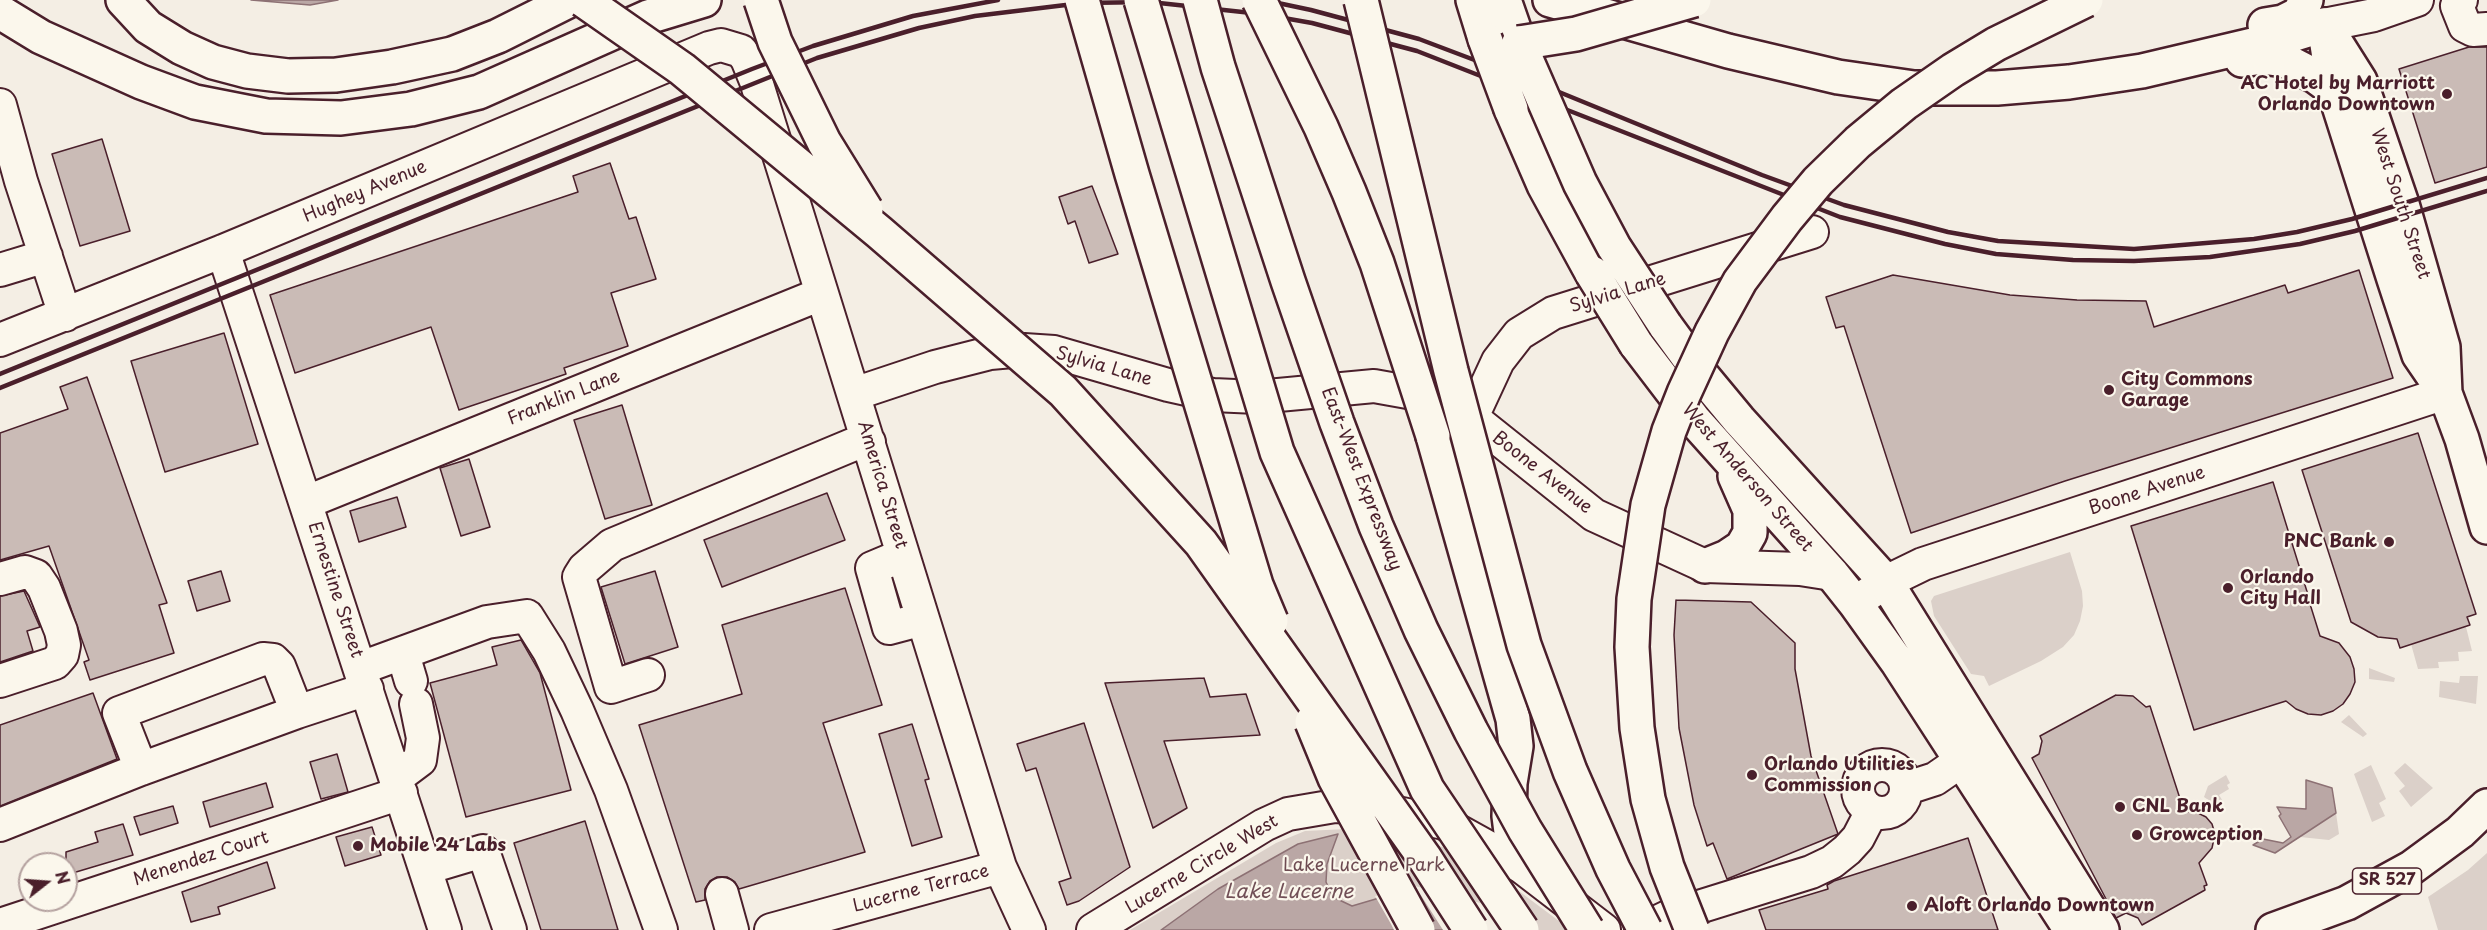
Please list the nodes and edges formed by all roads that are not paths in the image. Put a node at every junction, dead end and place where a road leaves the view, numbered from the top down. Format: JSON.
{"nodes":[{"id":1,"x":123,"y":0,"type":"edge"},
{"id":2,"x":570,"y":0,"type":"edge"},
{"id":3,"x":583,"y":0,"type":"edge"},
{"id":4,"x":704,"y":0,"type":"edge"},
{"id":5,"x":761,"y":0,"type":"edge"},
{"id":6,"x":1082,"y":0,"type":"edge"},
{"id":7,"x":1141,"y":0,"type":"edge"},
{"id":8,"x":1200,"y":0,"type":"edge"},
{"id":9,"x":1259,"y":0,"type":"edge"},
{"id":10,"x":1361,"y":0,"type":"edge"},
{"id":11,"x":1473,"y":0,"type":"edge"},
{"id":12,"x":1504,"y":0,"type":"edge"},
{"id":13,"x":1550,"y":0,"type":"edge"},
{"id":14,"x":1694,"y":0,"type":"edge"},
{"id":15,"x":2086,"y":0,"type":"edge"},
{"id":16,"x":2417,"y":0,"type":"edge"},
{"id":17,"x":2462,"y":0,"type":"edge"},
{"id":18,"x":2315,"y":8,"type":"edge"},
{"id":19,"x":0,"y":12,"type":"edge"},
{"id":20,"x":2487,"y":29,"type":"edge"},
{"id":21,"x":1485,"y":39,"type":"junction"},
{"id":22,"x":1519,"y":43,"type":"junction"},
{"id":23,"x":729,"y":46,"type":"joint"},
{"id":24,"x":1838,"y":77,"type":"junction"},
{"id":25,"x":2334,"y":90,"type":"junction"},
{"id":26,"x":0,"y":105,"type":"edge"},
{"id":27,"x":879,"y":232,"type":"junction"},
{"id":28,"x":1812,"y":232,"type":"dead end"},
{"id":29,"x":222,"y":251,"type":"junction"},
{"id":30,"x":46,"y":256,"type":"junction"},
{"id":31,"x":0,"y":270,"type":"edge"},
{"id":32,"x":821,"y":294,"type":"junction"},
{"id":33,"x":64,"y":315,"type":"junction"},
{"id":34,"x":0,"y":340,"type":"edge"},
{"id":35,"x":1287,"y":393,"type":"joint"},
{"id":36,"x":2445,"y":393,"type":"junction"},
{"id":37,"x":854,"y":394,"type":"junction"},
{"id":38,"x":1472,"y":417,"type":"junction"},
{"id":39,"x":868,"y":442,"type":"junction"},
{"id":40,"x":1719,"y":448,"type":"junction"},
{"id":41,"x":306,"y":502,"type":"junction"},
{"id":42,"x":2487,"y":527,"type":"edge"},
{"id":43,"x":1704,"y":566,"type":"junction"},
{"id":44,"x":1832,"y":574,"type":"junction"},
{"id":45,"x":0,"y":579,"type":"edge"},
{"id":46,"x":1886,"y":582,"type":"junction"},
{"id":47,"x":1855,"y":603,"type":"junction"},
{"id":48,"x":648,"y":675,"type":"dead end"},
{"id":49,"x":364,"y":679,"type":"junction"},
{"id":50,"x":410,"y":679,"type":"junction"},
{"id":51,"x":0,"y":681,"type":"edge"},
{"id":52,"x":297,"y":712,"type":"junction"},
{"id":53,"x":1961,"y":761,"type":"junction"},
{"id":54,"x":141,"y":769,"type":"junction"},
{"id":55,"x":399,"y":786,"type":"junction"},
{"id":56,"x":2485,"y":809,"type":"edge"},
{"id":57,"x":0,"y":825,"type":"edge"},
{"id":58,"x":1518,"y":864,"type":"junction"},
{"id":59,"x":1000,"y":867,"type":"junction"},
{"id":60,"x":426,"y":868,"type":"junction"},
{"id":61,"x":2041,"y":884,"type":"junction"},
{"id":62,"x":722,"y":894,"type":"dead end"},
{"id":63,"x":844,"y":920,"type":"edge"},
{"id":64,"x":0,"y":925,"type":"edge"},
{"id":65,"x":445,"y":930,"type":"edge"},
{"id":66,"x":510,"y":930,"type":"edge"},
{"id":67,"x":662,"y":930,"type":"edge"},
{"id":68,"x":732,"y":930,"type":"edge"},
{"id":69,"x":771,"y":930,"type":"edge"},
{"id":70,"x":1029,"y":930,"type":"edge"},
{"id":71,"x":1093,"y":930,"type":"edge"},
{"id":72,"x":1418,"y":930,"type":"edge"},
{"id":73,"x":1471,"y":930,"type":"edge"},
{"id":74,"x":1522,"y":930,"type":"edge"},
{"id":75,"x":1587,"y":930,"type":"edge"},
{"id":76,"x":1604,"y":930,"type":"edge"},
{"id":77,"x":1643,"y":930,"type":"edge"},
{"id":78,"x":1692,"y":930,"type":"edge"},
{"id":79,"x":2046,"y":930,"type":"edge"},
{"id":80,"x":2071,"y":930,"type":"edge"},
{"id":81,"x":2102,"y":930,"type":"edge"},
{"id":82,"x":2272,"y":930,"type":"edge"}],
"edges":[{"from":1,"to":2,"type":"main road"},
{"from":3,"to":27,"type":"main road","bridge":true},
{"from":4,"to":19,"type":"main road"},
{"from":5,"to":27,"type":"main road","bridge":true},
{"from":6,"to":72,"type":"main road","bridge":true},
{"from":7,"to":74,"type":"main road","bridge":true},
{"from":8,"to":75,"type":"main road","name":"East-West Expressway","bridge":true},
{"from":9,"to":58,"type":"main road","bridge":true},
{"from":10,"to":77,"type":"main road","bridge":true},
{"from":11,"to":21,"type":"main road","name":"West Anderson Street"},
{"from":12,"to":22,"type":"main road","name":"West Anderson Street"},
{"from":13,"to":24,"type":"main road"},
{"from":14,"to":22,"type":"main road","bridge":true},
{"from":15,"to":78,"type":"main road","bridge":true},
{"from":16,"to":18,"type":"street"},
{"from":17,"to":20,"type":"street"},
{"from":18,"to":24,"type":"main road"},
{"from":18,"to":25,"type":"main road","name":"West South Street"},
{"from":18,"to":36,"type":"main road","name":"West South Street"},
{"from":21,"to":22,"type":"main road"},
{"from":21,"to":40,"type":"main road","name":"West Anderson Street","bridge":true},
{"from":22,"to":46,"type":"main road","name":"West Anderson Street","bridge":true},
{"from":23,"to":29,"type":"street","name":"Hughey Avenue"},
{"from":23,"to":32,"type":"street","name":"America Street"},
{"from":24,"to":25,"type":"main road"},
{"from":25,"to":36,"type":"main road","name":"West South Street"},
{"from":26,"to":30,"type":"street"},
{"from":27,"to":73,"type":"main road","bridge":true},
{"from":28,"to":38,"type":"street","name":"Sylvia Lane"},
{"from":29,"to":33,"type":"street","name":"Hughey Avenue"},
{"from":29,"to":41,"type":"street","name":"Ernestine Street"},
{"from":30,"to":31,"type":"street"},
{"from":30,"to":33,"type":"street"},
{"from":32,"to":37,"type":"street","name":"America Street"},
{"from":32,"to":41,"type":"street","name":"Franklin Lane"},
{"from":33,"to":34,"type":"street","name":"Hughey Avenue"},
{"from":35,"to":37,"type":"street","name":"Sylvia Lane"},
{"from":35,"to":38,"type":"street","name":"Boone Avenue"},
{"from":36,"to":42,"type":"main road","name":"West South Street"},
{"from":36,"to":46,"type":"street","name":"Boone Avenue"},
{"from":37,"to":39,"type":"street","name":"America Street"},
{"from":38,"to":43,"type":"street","name":"Boone Avenue"},
{"from":39,"to":48,"type":"street"},
{"from":39,"to":59,"type":"street","name":"America Street"},
{"from":40,"to":43,"type":"main road"},
{"from":40,"to":44,"type":"main road","name":"West Anderson Street"},
{"from":41,"to":49,"type":"street","name":"Ernestine Street"},
{"from":43,"to":44,"type":"street","name":"Boone Avenue"},
{"from":44,"to":47,"type":"main road","name":"West Anderson Street"},
{"from":45,"to":51,"type":"street"},
{"from":46,"to":47,"type":"street","name":"Boone Avenue"},
{"from":46,"to":81,"type":"main road","name":"West Anderson Street"},
{"from":47,"to":53,"type":"main road","name":"West Anderson Street"},
{"from":49,"to":50,"type":"street"},
{"from":49,"to":52,"type":"street"},
{"from":49,"to":55,"type":"street","name":"Ernestine Street"},
{"from":50,"to":55,"type":"street","name":"Menendez Court"},
{"from":50,"to":67,"type":"street"},
{"from":52,"to":54,"type":"street"},
{"from":52,"to":54,"type":"street"},
{"from":53,"to":61,"type":"main road","name":"West Anderson Street"},
{"from":53,"to":77,"type":"street"},
{"from":54,"to":57,"type":"street"},
{"from":55,"to":60,"type":"street","name":"Ernestine Street"},
{"from":55,"to":64,"type":"street","name":"Menendez Court"},
{"from":56,"to":82,"type":"main road","number":"SR 527"},
{"from":58,"to":71,"type":"street","name":"Lucerne Circle West"},
{"from":58,"to":76,"type":"street","name":"Lucerne Circle West"},
{"from":59,"to":63,"type":"street","name":"Lucerne Terrace"},
{"from":59,"to":70,"type":"street","name":"America Street"},
{"from":60,"to":65,"type":"street","name":"Ernestine Street"},
{"from":60,"to":66,"type":"street"},
{"from":61,"to":79,"type":"main road"},
{"from":61,"to":80,"type":"main road","name":"West Anderson Street"},
{"from":62,"to":68,"type":"street"},
{"from":63,"to":69,"type":"street","name":"Lucerne Terrace"}]}
